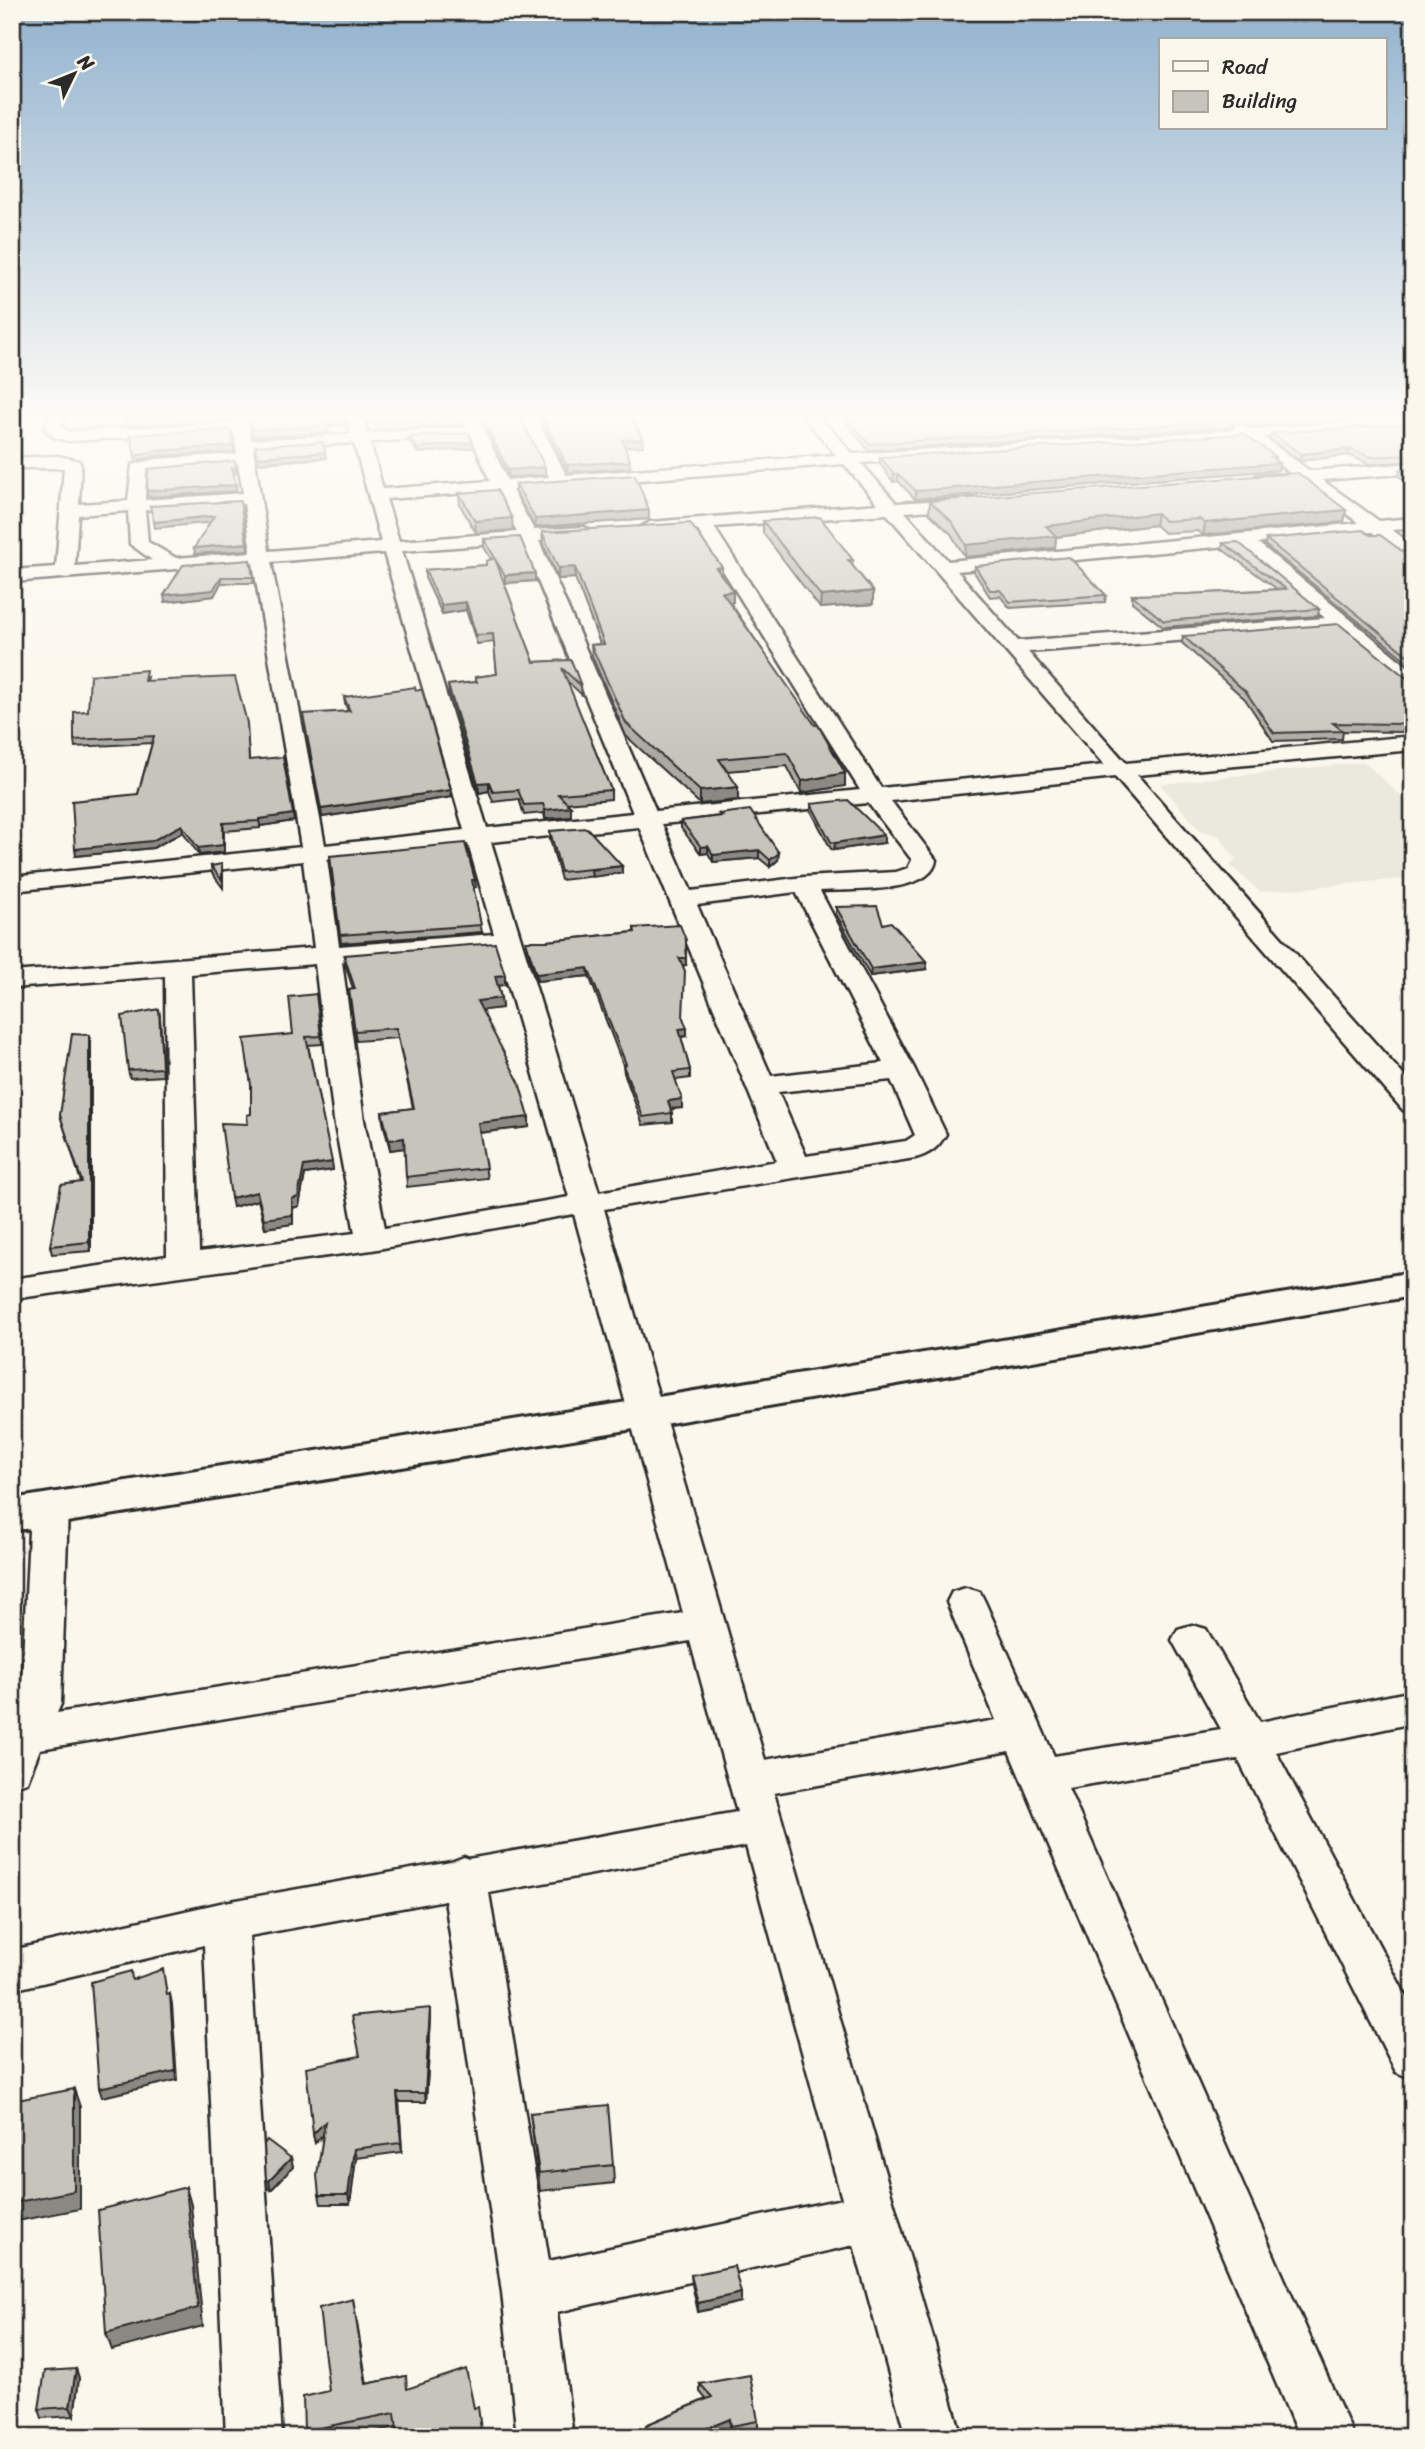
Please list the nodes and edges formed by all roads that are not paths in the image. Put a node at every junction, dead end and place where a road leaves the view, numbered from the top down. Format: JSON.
{"nodes":[{"id":1,"x":69,"y":528,"type":"edge"},
{"id":2,"x":138,"y":528,"type":"edge"},
{"id":3,"x":256,"y":528,"type":"edge"},
{"id":4,"x":384,"y":528,"type":"edge"},
{"id":5,"x":523,"y":528,"type":"edge"},
{"id":6,"x":705,"y":528,"type":"edge"},
{"id":7,"x":909,"y":528,"type":"edge"},
{"id":8,"x":1352,"y":528,"type":"edge"},
{"id":9,"x":1378,"y":528,"type":"edge"},
{"id":10,"x":608,"y":530,"type":"edge"},
{"id":11,"x":528,"y":537,"type":"junction"},
{"id":12,"x":1242,"y":539,"type":"junction"},
{"id":13,"x":139,"y":544,"type":"junction"},
{"id":14,"x":115,"y":546,"type":"dead end"},
{"id":15,"x":389,"y":547,"type":"junction"},
{"id":16,"x":91,"y":548,"type":"dead end"},
{"id":17,"x":67,"y":550,"type":"junction"},
{"id":18,"x":1413,"y":554,"type":"edge"},
{"id":19,"x":261,"y":556,"type":"junction"},
{"id":20,"x":171,"y":563,"type":"junction"},
{"id":21,"x":943,"y":567,"type":"junction"},
{"id":22,"x":65,"y":572,"type":"junction"},
{"id":23,"x":12,"y":576,"type":"edge"},
{"id":24,"x":1342,"y":623,"type":"junction"},
{"id":25,"x":1013,"y":648,"type":"junction"},
{"id":26,"x":1413,"y":682,"type":"edge"},
{"id":27,"x":1413,"y":743,"type":"edge"},
{"id":28,"x":1120,"y":770,"type":"junction"},
{"id":29,"x":876,"y":796,"type":"junction"},
{"id":30,"x":646,"y":819,"type":"junction"},
{"id":31,"x":478,"y":837,"type":"junction"},
{"id":32,"x":314,"y":852,"type":"junction"},
{"id":33,"x":12,"y":884,"type":"edge"},
{"id":34,"x":804,"y":884,"type":"junction"},
{"id":35,"x":683,"y":899,"type":"junction"},
{"id":36,"x":509,"y":941,"type":"junction"},
{"id":37,"x":328,"y":955,"type":"junction"},
{"id":38,"x":178,"y":967,"type":"junction"},
{"id":39,"x":12,"y":980,"type":"edge"},
{"id":40,"x":901,"y":1070,"type":"junction"},
{"id":41,"x":759,"y":1086,"type":"junction"},
{"id":42,"x":1413,"y":1104,"type":"edge"},
{"id":43,"x":795,"y":1167,"type":"junction"},
{"id":44,"x":587,"y":1204,"type":"junction"},
{"id":45,"x":372,"y":1240,"type":"junction"},
{"id":46,"x":183,"y":1264,"type":"junction"},
{"id":47,"x":1413,"y":1284,"type":"edge"},
{"id":48,"x":12,"y":1289,"type":"edge"},
{"id":49,"x":646,"y":1413,"type":"junction"},
{"id":50,"x":31,"y":1512,"type":"edge"},
{"id":51,"x":966,"y":1602,"type":"dead end"},
{"id":52,"x":706,"y":1624,"type":"junction"},
{"id":53,"x":1192,"y":1640,"type":"dead end"},
{"id":54,"x":1413,"y":1707,"type":"edge"},
{"id":55,"x":1023,"y":1732,"type":"junction"},
{"id":56,"x":20,"y":1735,"type":"edge"},
{"id":57,"x":1249,"y":1741,"type":"junction"},
{"id":58,"x":12,"y":1770,"type":"edge"},
{"id":59,"x":1042,"y":1775,"type":"junction"},
{"id":60,"x":750,"y":1780,"type":"junction"},
{"id":61,"x":763,"y":1825,"type":"junction"},
{"id":62,"x":464,"y":1876,"type":"junction"},
{"id":63,"x":225,"y":1921,"type":"junction"},
{"id":64,"x":12,"y":1970,"type":"edge"},
{"id":65,"x":1413,"y":2057,"type":"edge"},
{"id":66,"x":871,"y":2217,"type":"junction"},
{"id":67,"x":528,"y":2292,"type":"junction"},
{"id":68,"x":254,"y":2437,"type":"edge"},
{"id":69,"x":545,"y":2437,"type":"edge"},
{"id":70,"x":934,"y":2437,"type":"edge"},
{"id":71,"x":1327,"y":2437,"type":"edge"}],
"edges":[{"from":1,"to":17,"type":"street"},
{"from":2,"to":13,"type":"street"},
{"from":3,"to":19,"type":"street"},
{"from":4,"to":15,"type":"street"},
{"from":5,"to":11,"type":"street"},
{"from":6,"to":29,"type":"street"},
{"from":7,"to":21,"type":"street"},
{"from":8,"to":12,"type":"street"},
{"from":9,"to":18,"type":"street"},
{"from":10,"to":11,"type":"street"},
{"from":11,"to":15,"type":"street"},
{"from":11,"to":30,"type":"street"},
{"from":12,"to":21,"type":"street"},
{"from":12,"to":24,"type":"street"},
{"from":13,"to":14,"type":"street"},
{"from":13,"to":20,"type":"street"},
{"from":15,"to":19,"type":"street"},
{"from":15,"to":31,"type":"street"},
{"from":16,"to":17,"type":"street"},
{"from":17,"to":22,"type":"street"},
{"from":19,"to":20,"type":"street"},
{"from":19,"to":32,"type":"street"},
{"from":20,"to":22,"type":"street"},
{"from":21,"to":25,"type":"street"},
{"from":22,"to":23,"type":"street"},
{"from":24,"to":25,"type":"street"},
{"from":24,"to":26,"type":"street"},
{"from":25,"to":28,"type":"street"},
{"from":27,"to":28,"type":"street"},
{"from":28,"to":29,"type":"street"},
{"from":28,"to":42,"type":"street"},
{"from":29,"to":30,"type":"street"},
{"from":29,"to":34,"type":"street"},
{"from":30,"to":31,"type":"street"},
{"from":30,"to":35,"type":"street"},
{"from":31,"to":32,"type":"street"},
{"from":31,"to":36,"type":"street"},
{"from":32,"to":33,"type":"street"},
{"from":32,"to":37,"type":"street"},
{"from":34,"to":35,"type":"street"},
{"from":34,"to":40,"type":"street"},
{"from":35,"to":41,"type":"street"},
{"from":36,"to":37,"type":"street"},
{"from":36,"to":44,"type":"street"},
{"from":37,"to":38,"type":"street"},
{"from":37,"to":45,"type":"street"},
{"from":38,"to":39,"type":"street"},
{"from":38,"to":46,"type":"street"},
{"from":40,"to":41,"type":"street"},
{"from":40,"to":43,"type":"street"},
{"from":41,"to":43,"type":"street"},
{"from":43,"to":44,"type":"street"},
{"from":44,"to":45,"type":"street"},
{"from":44,"to":49,"type":"street"},
{"from":45,"to":46,"type":"street"},
{"from":46,"to":48,"type":"street"},
{"from":47,"to":49,"type":"main road"},
{"from":49,"to":50,"type":"main road"},
{"from":49,"to":52,"type":"street"},
{"from":50,"to":56,"type":"street"},
{"from":51,"to":55,"type":"street"},
{"from":52,"to":56,"type":"street"},
{"from":52,"to":60,"type":"street"},
{"from":53,"to":57,"type":"street"},
{"from":54,"to":57,"type":"street"},
{"from":55,"to":59,"type":"street"},
{"from":55,"to":60,"type":"street"},
{"from":56,"to":58,"type":"street"},
{"from":57,"to":59,"type":"street"},
{"from":57,"to":65,"type":"street"},
{"from":59,"to":71,"type":"street"},
{"from":60,"to":61,"type":"street"},
{"from":61,"to":62,"type":"street"},
{"from":61,"to":66,"type":"street"},
{"from":62,"to":63,"type":"street"},
{"from":62,"to":67,"type":"street"},
{"from":63,"to":64,"type":"street"},
{"from":63,"to":68,"type":"street"},
{"from":66,"to":67,"type":"street"},
{"from":66,"to":70,"type":"street"},
{"from":67,"to":69,"type":"street"}]}
